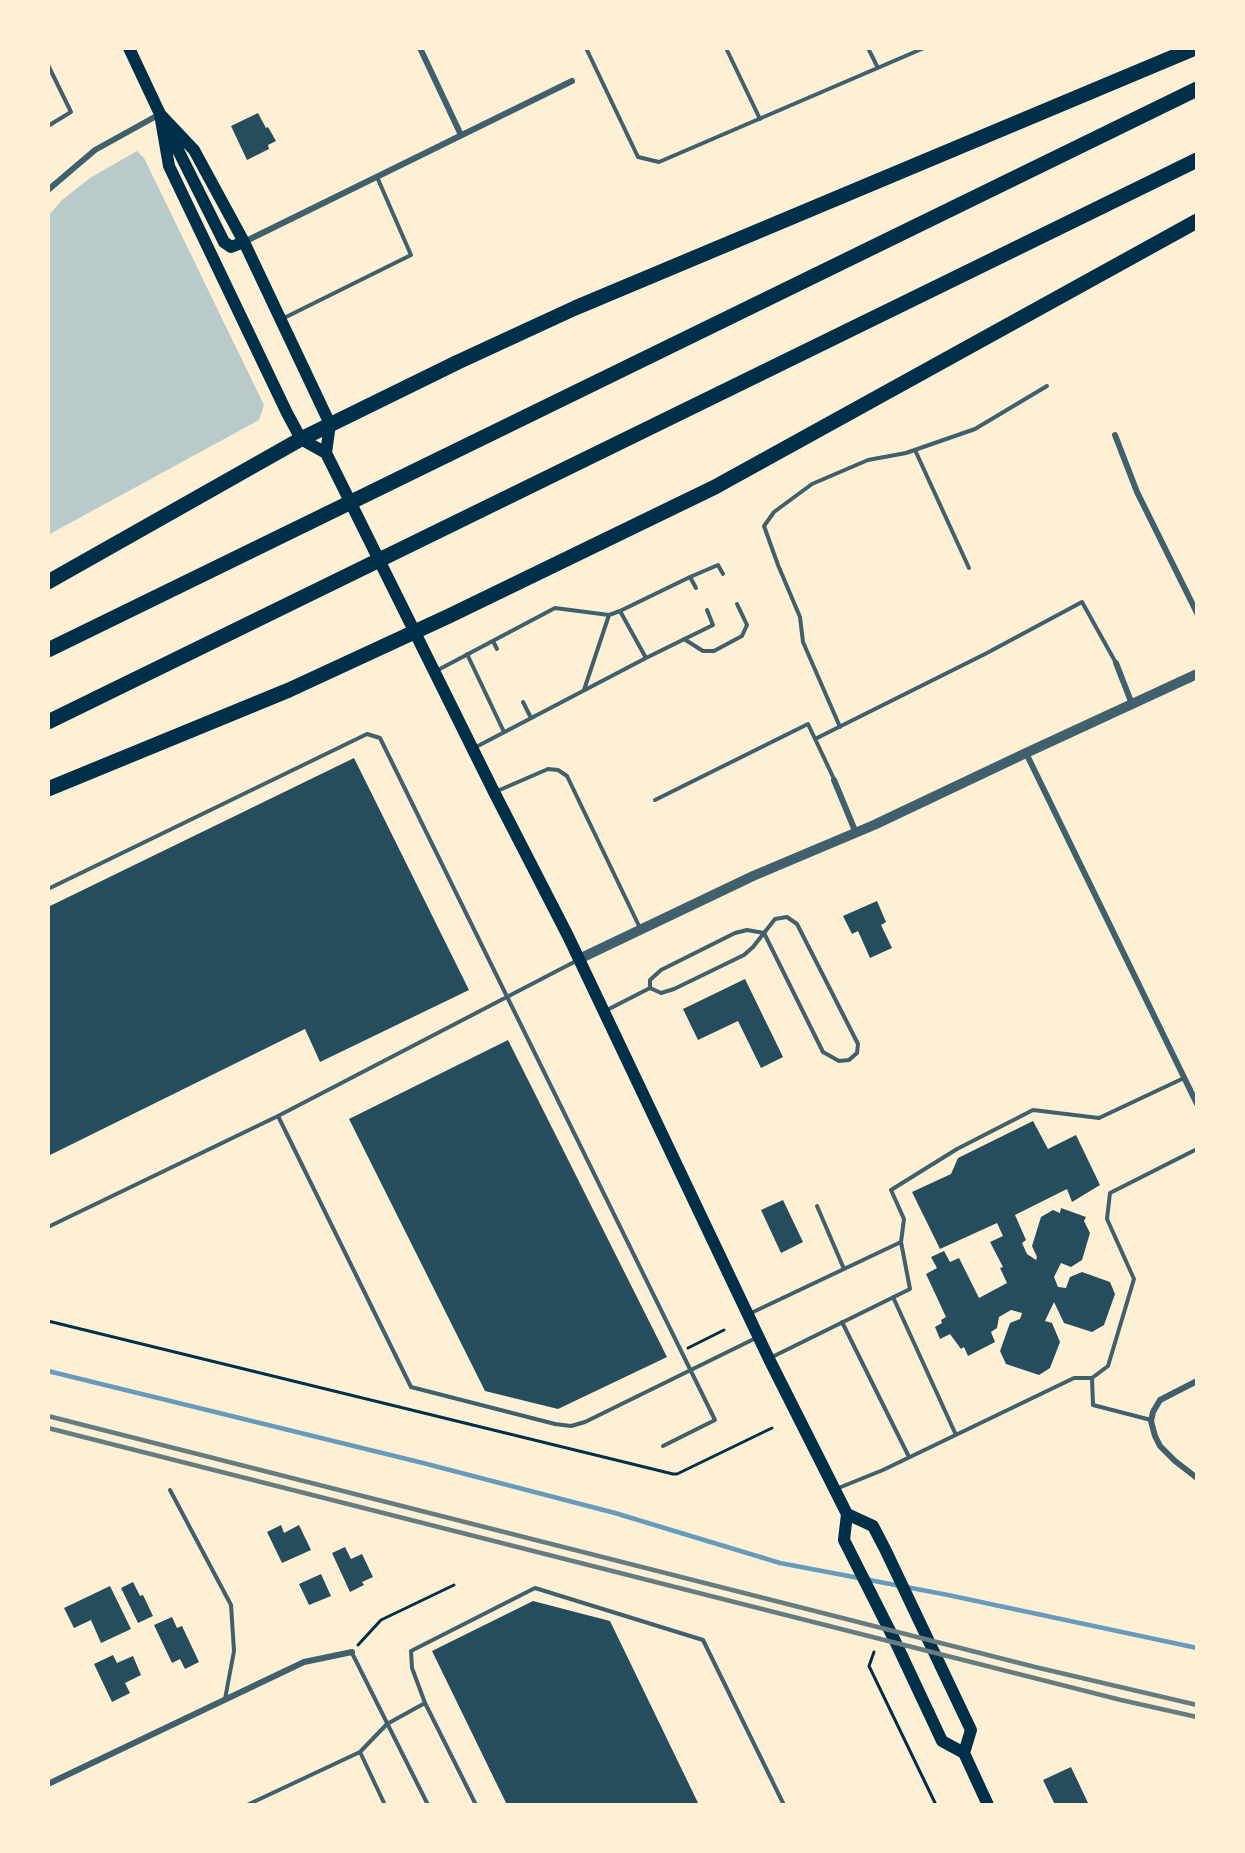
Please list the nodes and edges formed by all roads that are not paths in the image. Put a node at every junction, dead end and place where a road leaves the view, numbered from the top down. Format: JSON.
{"nodes":[{"id":1,"x":129,"y":48,"type":"edge"},
{"id":2,"x":420,"y":48,"type":"edge"},
{"id":3,"x":586,"y":48,"type":"edge"},
{"id":4,"x":726,"y":48,"type":"edge"},
{"id":5,"x":868,"y":48,"type":"edge"},
{"id":6,"x":924,"y":48,"type":"edge"},
{"id":7,"x":1195,"y":48,"type":"edge"},
{"id":8,"x":48,"y":65,"type":"edge"},
{"id":9,"x":878,"y":68,"type":"junction"},
{"id":10,"x":572,"y":81,"type":"dead end"},
{"id":11,"x":1197,"y":89,"type":"edge"},
{"id":12,"x":160,"y":114,"type":"junction"},
{"id":13,"x":760,"y":119,"type":"junction"},
{"id":14,"x":48,"y":126,"type":"edge"},
{"id":15,"x":461,"y":135,"type":"junction"},
{"id":16,"x":1197,"y":159,"type":"edge"},
{"id":17,"x":377,"y":177,"type":"junction"},
{"id":18,"x":48,"y":190,"type":"edge"},
{"id":19,"x":1197,"y":221,"type":"edge"},
{"id":20,"x":244,"y":242,"type":"junction"},
{"id":21,"x":281,"y":319,"type":"junction"},
{"id":22,"x":1047,"y":386,"type":"dead end"},
{"id":23,"x":330,"y":424,"type":"junction"},
{"id":24,"x":1115,"y":435,"type":"dead end"},
{"id":25,"x":301,"y":439,"type":"junction"},
{"id":26,"x":915,"y":450,"type":"junction"},
{"id":27,"x":326,"y":453,"type":"junction"},
{"id":28,"x":969,"y":568,"type":"dead end"},
{"id":29,"x":723,"y":574,"type":"dead end"},
{"id":30,"x":690,"y":577,"type":"junction"},
{"id":31,"x":48,"y":582,"type":"edge"},
{"id":32,"x":696,"y":588,"type":"dead end"},
{"id":33,"x":737,"y":604,"type":"dead end"},
{"id":34,"x":706,"y":610,"type":"dead end"},
{"id":35,"x":620,"y":611,"type":"junction"},
{"id":36,"x":1197,"y":613,"type":"edge"},
{"id":37,"x":609,"y":615,"type":"junction"},
{"id":38,"x":414,"y":632,"type":"junction"},
{"id":39,"x":684,"y":639,"type":"junction"},
{"id":40,"x":493,"y":641,"type":"junction"},
{"id":41,"x":497,"y":649,"type":"dead end"},
{"id":42,"x":48,"y":650,"type":"edge"},
{"id":43,"x":467,"y":654,"type":"junction"},
{"id":44,"x":646,"y":658,"type":"junction"},
{"id":45,"x":1116,"y":663,"type":"joint"},
{"id":46,"x":435,"y":672,"type":"junction"},
{"id":47,"x":1197,"y":675,"type":"edge"},
{"id":48,"x":584,"y":690,"type":"junction"},
{"id":49,"x":523,"y":702,"type":"dead end"},
{"id":50,"x":1132,"y":704,"type":"junction"},
{"id":51,"x":531,"y":718,"type":"junction"},
{"id":52,"x":48,"y":722,"type":"edge"},
{"id":53,"x":840,"y":727,"type":"junction"},
{"id":54,"x":504,"y":732,"type":"junction"},
{"id":55,"x":815,"y":739,"type":"junction"},
{"id":56,"x":473,"y":749,"type":"junction"},
{"id":57,"x":1026,"y":753,"type":"junction"},
{"id":58,"x":834,"y":780,"type":"joint"},
{"id":59,"x":48,"y":789,"type":"edge"},
{"id":60,"x":494,"y":792,"type":"junction"},
{"id":61,"x":655,"y":800,"type":"dead end"},
{"id":62,"x":856,"y":833,"type":"junction"},
{"id":63,"x":48,"y":889,"type":"edge"},
{"id":64,"x":641,"y":930,"type":"junction"},
{"id":65,"x":764,"y":933,"type":"junction"},
{"id":66,"x":579,"y":959,"type":"junction"},
{"id":67,"x":650,"y":988,"type":"junction"},
{"id":68,"x":508,"y":998,"type":"junction"},
{"id":69,"x":604,"y":1011,"type":"junction"},
{"id":70,"x":1184,"y":1078,"type":"junction"},
{"id":71,"x":1197,"y":1104,"type":"edge"},
{"id":72,"x":278,"y":1116,"type":"junction"},
{"id":73,"x":1197,"y":1149,"type":"edge"},
{"id":74,"x":817,"y":1206,"type":"dead end"},
{"id":75,"x":48,"y":1227,"type":"edge"},
{"id":76,"x":900,"y":1242,"type":"junction"},
{"id":77,"x":844,"y":1269,"type":"junction"},
{"id":78,"x":893,"y":1297,"type":"junction"},
{"id":79,"x":748,"y":1314,"type":"junction"},
{"id":80,"x":842,"y":1322,"type":"junction"},
{"id":81,"x":758,"y":1337,"type":"junction"},
{"id":82,"x":769,"y":1359,"type":"junction"},
{"id":83,"x":690,"y":1370,"type":"junction"},
{"id":84,"x":1092,"y":1378,"type":"junction"},
{"id":85,"x":1197,"y":1381,"type":"edge"},
{"id":86,"x":1151,"y":1420,"type":"junction"},
{"id":87,"x":956,"y":1434,"type":"junction"},
{"id":88,"x":663,"y":1446,"type":"dead end"},
{"id":89,"x":909,"y":1457,"type":"junction"},
{"id":90,"x":1197,"y":1478,"type":"edge"},
{"id":91,"x":170,"y":1490,"type":"dead end"},
{"id":92,"x":835,"y":1490,"type":"junction"},
{"id":93,"x":847,"y":1514,"type":"junction"},
{"id":94,"x":352,"y":1652,"type":"joint"},
{"id":95,"x":225,"y":1699,"type":"junction"},
{"id":96,"x":426,"y":1703,"type":"junction"},
{"id":97,"x":387,"y":1724,"type":"junction"},
{"id":98,"x":360,"y":1752,"type":"junction"},
{"id":99,"x":964,"y":1754,"type":"junction"},
{"id":100,"x":48,"y":1784,"type":"edge"},
{"id":101,"x":247,"y":1805,"type":"edge"},
{"id":102,"x":385,"y":1805,"type":"edge"},
{"id":103,"x":428,"y":1805,"type":"edge"},
{"id":104,"x":476,"y":1805,"type":"edge"},
{"id":105,"x":784,"y":1805,"type":"edge"},
{"id":106,"x":988,"y":1805,"type":"edge"}],
"edges":[{"from":1,"to":12,"type":"main road"},
{"from":2,"to":15,"type":"street"},
{"from":3,"to":13,"type":"lane"},
{"from":4,"to":13,"type":"lane"},
{"from":5,"to":9,"type":"lane"},
{"from":6,"to":9,"type":"lane"},
{"from":7,"to":23,"type":"highway"},
{"from":8,"to":14,"type":"lane"},
{"from":9,"to":13,"type":"lane"},
{"from":10,"to":15,"type":"street"},
{"from":11,"to":42,"type":"highway"},
{"from":12,"to":18,"type":"street"},
{"from":12,"to":20,"type":"main road"},
{"from":12,"to":20,"type":"main road"},
{"from":12,"to":25,"type":"main road"},
{"from":15,"to":17,"type":"street"},
{"from":16,"to":52,"type":"highway"},
{"from":17,"to":20,"type":"street"},
{"from":17,"to":21,"type":"lane"},
{"from":19,"to":38,"type":"highway"},
{"from":20,"to":21,"type":"main road"},
{"from":21,"to":23,"type":"main road"},
{"from":22,"to":26,"type":"lane"},
{"from":23,"to":25,"type":"highway"},
{"from":23,"to":27,"type":"main road"},
{"from":24,"to":36,"type":"street"},
{"from":25,"to":27,"type":"main road"},
{"from":25,"to":31,"type":"highway"},
{"from":26,"to":28,"type":"lane"},
{"from":26,"to":53,"type":"lane"},
{"from":27,"to":38,"type":"main road"},
{"from":29,"to":30,"type":"lane"},
{"from":30,"to":32,"type":"lane"},
{"from":30,"to":35,"type":"lane"},
{"from":33,"to":39,"type":"lane"},
{"from":34,"to":39,"type":"lane"},
{"from":35,"to":37,"type":"lane"},
{"from":35,"to":44,"type":"lane"},
{"from":37,"to":40,"type":"lane"},
{"from":37,"to":48,"type":"lane"},
{"from":38,"to":46,"type":"main road"},
{"from":38,"to":59,"type":"highway"},
{"from":39,"to":44,"type":"lane"},
{"from":40,"to":41,"type":"lane"},
{"from":40,"to":43,"type":"lane"},
{"from":43,"to":46,"type":"lane"},
{"from":43,"to":54,"type":"lane"},
{"from":44,"to":48,"type":"lane"},
{"from":45,"to":50,"type":"street"},
{"from":45,"to":53,"type":"lane"},
{"from":46,"to":56,"type":"main road"},
{"from":47,"to":50,"type":"street"},
{"from":48,"to":51,"type":"lane"},
{"from":49,"to":51,"type":"lane"},
{"from":50,"to":57,"type":"street"},
{"from":51,"to":54,"type":"lane"},
{"from":53,"to":55,"type":"lane"},
{"from":54,"to":56,"type":"lane"},
{"from":55,"to":58,"type":"lane"},
{"from":55,"to":61,"type":"lane"},
{"from":56,"to":60,"type":"main road"},
{"from":57,"to":62,"type":"street"},
{"from":57,"to":70,"type":"street"},
{"from":58,"to":62,"type":"street"},
{"from":60,"to":64,"type":"lane"},
{"from":60,"to":66,"type":"main road"},
{"from":62,"to":64,"type":"street"},
{"from":63,"to":68,"type":"lane"},
{"from":64,"to":66,"type":"street"},
{"from":65,"to":65,"type":"lane"},
{"from":65,"to":67,"type":"lane"},
{"from":65,"to":67,"type":"lane"},
{"from":66,"to":68,"type":"lane"},
{"from":66,"to":69,"type":"main road"},
{"from":67,"to":69,"type":"lane"},
{"from":68,"to":72,"type":"lane"},
{"from":68,"to":83,"type":"lane"},
{"from":69,"to":79,"type":"main road"},
{"from":70,"to":71,"type":"street"},
{"from":70,"to":76,"type":"lane"},
{"from":72,"to":75,"type":"lane"},
{"from":72,"to":83,"type":"lane"},
{"from":73,"to":84,"type":"lane"},
{"from":74,"to":77,"type":"lane"},
{"from":76,"to":77,"type":"lane"},
{"from":76,"to":78,"type":"lane"},
{"from":77,"to":79,"type":"lane"},
{"from":78,"to":80,"type":"lane"},
{"from":78,"to":87,"type":"lane"},
{"from":79,"to":81,"type":"main road"},
{"from":80,"to":82,"type":"lane"},
{"from":80,"to":89,"type":"lane"},
{"from":81,"to":82,"type":"main road"},
{"from":81,"to":83,"type":"lane"},
{"from":82,"to":92,"type":"main road"},
{"from":83,"to":88,"type":"lane"},
{"from":84,"to":86,"type":"lane"},
{"from":84,"to":87,"type":"lane"},
{"from":85,"to":86,"type":"street"},
{"from":86,"to":90,"type":"street"},
{"from":87,"to":89,"type":"lane"},
{"from":89,"to":92,"type":"lane"},
{"from":91,"to":95,"type":"lane"},
{"from":92,"to":93,"type":"main road"},
{"from":93,"to":99,"type":"main road"},
{"from":93,"to":99,"type":"main road"},
{"from":94,"to":95,"type":"street"},
{"from":94,"to":97,"type":"lane"},
{"from":95,"to":100,"type":"street"},
{"from":96,"to":97,"type":"lane"},
{"from":96,"to":104,"type":"lane"},
{"from":96,"to":105,"type":"lane"},
{"from":97,"to":98,"type":"lane"},
{"from":97,"to":103,"type":"lane"},
{"from":98,"to":101,"type":"lane"},
{"from":98,"to":102,"type":"lane"},
{"from":99,"to":106,"type":"main road"}]}
